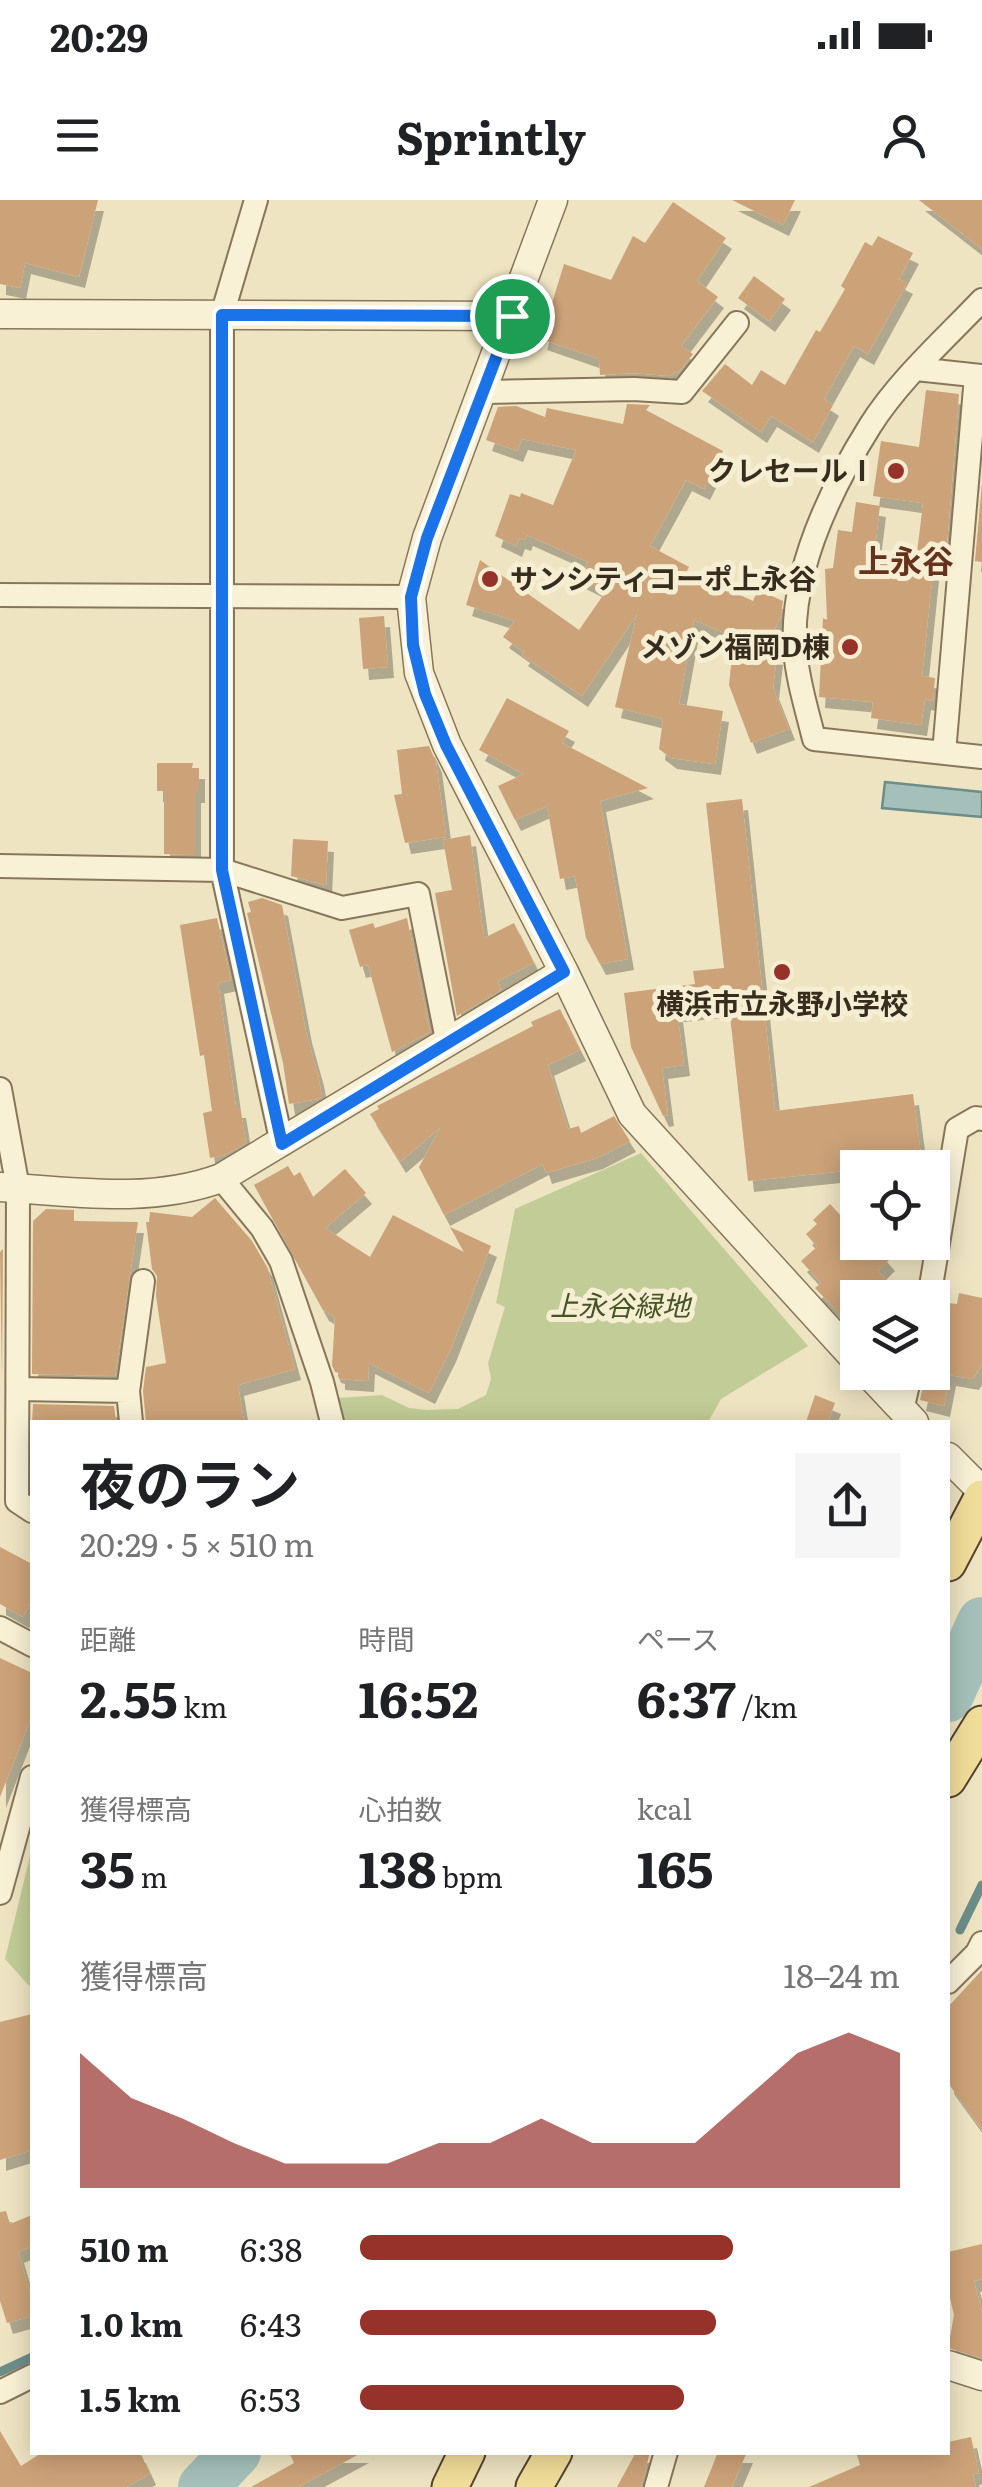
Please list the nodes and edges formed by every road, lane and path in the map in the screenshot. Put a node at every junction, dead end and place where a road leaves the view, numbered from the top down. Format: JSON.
{"nodes":[{"id":1,"x":256,"y":200,"type":"edge"},
{"id":2,"x":553,"y":200,"type":"edge"},
{"id":3,"x":982,"y":300,"type":"edge"},
{"id":4,"x":0,"y":314,"type":"edge"},
{"id":5,"x":222,"y":315,"type":"junction"},
{"id":6,"x":512,"y":316,"type":"junction"},
{"id":7,"x":737,"y":323,"type":"dead end"},
{"id":8,"x":916,"y":369,"type":"junction"},
{"id":9,"x":979,"y":376,"type":"edge"},
{"id":10,"x":483,"y":392,"type":"junction"},
{"id":11,"x":0,"y":595,"type":"edge"},
{"id":12,"x":222,"y":595,"type":"junction"},
{"id":13,"x":411,"y":597,"type":"junction"},
{"id":14,"x":944,"y":753,"type":"junction"},
{"id":15,"x":982,"y":757,"type":"edge"},
{"id":16,"x":0,"y":866,"type":"edge"},
{"id":17,"x":222,"y":870,"type":"junction"},
{"id":18,"x":564,"y":972,"type":"junction"},
{"id":19,"x":447,"y":1040,"type":"junction"},
{"id":20,"x":0,"y":1089,"type":"edge"},
{"id":21,"x":982,"y":1118,"type":"edge"},
{"id":22,"x":282,"y":1144,"type":"junction"},
{"id":23,"x":221,"y":1178,"type":"junction"},
{"id":24,"x":9,"y":1188,"type":"edge"},
{"id":25,"x":143,"y":1280,"type":"dead end"},
{"id":26,"x":932,"y":1280,"type":"edge"},
{"id":27,"x":840,"y":1342,"type":"edge"},
{"id":28,"x":884,"y":1390,"type":"edge"},
{"id":29,"x":910,"y":1390,"type":"edge"},
{"id":30,"x":128,"y":1391,"type":"junction"},
{"id":31,"x":12,"y":1397,"type":"edge"},
{"id":32,"x":908,"y":1416,"type":"edge"},
{"id":33,"x":131,"y":1420,"type":"edge"},
{"id":34,"x":332,"y":1420,"type":"edge"},
{"id":35,"x":950,"y":1460,"type":"edge"},
{"id":36,"x":982,"y":1495,"type":"edge"},
{"id":37,"x":30,"y":1509,"type":"edge"},
{"id":38,"x":950,"y":1559,"type":"edge"},
{"id":39,"x":0,"y":1628,"type":"edge"},
{"id":40,"x":30,"y":1644,"type":"edge"},
{"id":41,"x":982,"y":1724,"type":"edge"},
{"id":42,"x":950,"y":1776,"type":"edge"},
{"id":43,"x":30,"y":1782,"type":"edge"},
{"id":44,"x":9,"y":1833,"type":"edge"},
{"id":45,"x":0,"y":1893,"type":"edge"},
{"id":46,"x":982,"y":1943,"type":"edge"},
{"id":47,"x":950,"y":1980,"type":"edge"},
{"id":48,"x":950,"y":2366,"type":"edge"},
{"id":49,"x":982,"y":2376,"type":"edge"},
{"id":50,"x":30,"y":2377,"type":"edge"},
{"id":51,"x":0,"y":2392,"type":"edge"},
{"id":52,"x":466,"y":2455,"type":"edge"},
{"id":53,"x":552,"y":2455,"type":"edge"},
{"id":54,"x":665,"y":2455,"type":"edge"},
{"id":55,"x":450,"y":2487,"type":"edge"},
{"id":56,"x":534,"y":2487,"type":"edge"},
{"id":57,"x":656,"y":2487,"type":"edge"}],
"edges":[{"from":1,"to":5,"type":"street"},
{"from":2,"to":6,"type":"street"},
{"from":3,"to":8,"type":"street"},
{"from":4,"to":5,"type":"street"},
{"from":5,"to":6,"type":"street"},
{"from":5,"to":12,"type":"street"},
{"from":6,"to":10,"type":"street"},
{"from":7,"to":10,"type":"street"},
{"from":8,"to":9,"type":"street"},
{"from":8,"to":14,"type":"street"},
{"from":9,"to":14,"type":"street"},
{"from":10,"to":13,"type":"street"},
{"from":11,"to":12,"type":"street"},
{"from":12,"to":13,"type":"street"},
{"from":12,"to":17,"type":"street"},
{"from":13,"to":18,"type":"street"},
{"from":14,"to":15,"type":"street"},
{"from":16,"to":17,"type":"street"},
{"from":17,"to":19,"type":"street"},
{"from":17,"to":22,"type":"street"},
{"from":18,"to":19,"type":"street"},
{"from":18,"to":27,"type":"street"},
{"from":19,"to":22,"type":"street"},
{"from":20,"to":24,"type":"street"},
{"from":21,"to":26,"type":"street"},
{"from":22,"to":23,"type":"street"},
{"from":23,"to":24,"type":"street"},
{"from":23,"to":34,"type":"street"},
{"from":24,"to":31,"type":"street"},
{"from":25,"to":30,"type":"street"},
{"from":28,"to":32,"type":"street"},
{"from":29,"to":32,"type":"street"},
{"from":30,"to":31,"type":"street"},
{"from":30,"to":33,"type":"street"},
{"from":31,"to":37,"type":"street"},
{"from":35,"to":36,"type":"street"},
{"from":36,"to":38,"type":"main road"},
{"from":39,"to":40,"type":"street"},
{"from":41,"to":42,"type":"main road"},
{"from":43,"to":44,"type":"street"},
{"from":44,"to":45,"type":"street"},
{"from":46,"to":47,"type":"street"},
{"from":48,"to":49,"type":"street"},
{"from":50,"to":51,"type":"street"},
{"from":52,"to":55,"type":"main road"},
{"from":53,"to":56,"type":"main road"},
{"from":54,"to":57,"type":"street"}]}
